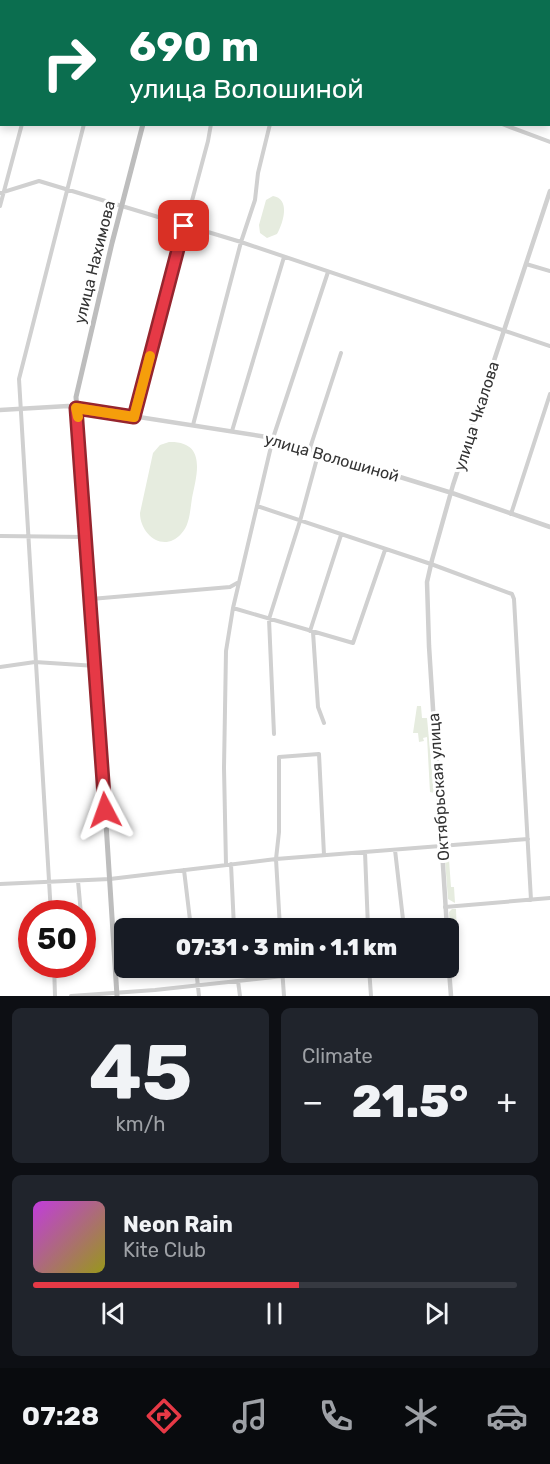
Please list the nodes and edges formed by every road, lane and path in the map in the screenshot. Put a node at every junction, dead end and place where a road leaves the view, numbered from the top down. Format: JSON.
{"nodes":[{"id":1,"x":21,"y":126,"type":"edge"},
{"id":2,"x":83,"y":126,"type":"edge"},
{"id":3,"x":142,"y":126,"type":"edge"},
{"id":4,"x":211,"y":126,"type":"edge"},
{"id":5,"x":270,"y":126,"type":"edge"},
{"id":6,"x":506,"y":126,"type":"edge"},
{"id":7,"x":550,"y":142,"type":"edge"},
{"id":8,"x":66,"y":190,"type":"junction"},
{"id":9,"x":550,"y":191,"type":"edge"},
{"id":10,"x":2,"y":193,"type":"edge"},
{"id":11,"x":0,"y":206,"type":"edge"},
{"id":12,"x":121,"y":207,"type":"junction"},
{"id":13,"x":184,"y":226,"type":"junction"},
{"id":14,"x":240,"y":242,"type":"junction"},
{"id":15,"x":284,"y":257,"type":"junction"},
{"id":16,"x":526,"y":264,"type":"junction"},
{"id":17,"x":550,"y":271,"type":"edge"},
{"id":18,"x":328,"y":272,"type":"junction"},
{"id":19,"x":504,"y":330,"type":"junction"},
{"id":20,"x":550,"y":346,"type":"edge"},
{"id":21,"x":341,"y":353,"type":"dead end"},
{"id":22,"x":550,"y":394,"type":"edge"},
{"id":23,"x":21,"y":408,"type":"junction"},
{"id":24,"x":76,"y":408,"type":"junction"},
{"id":25,"x":0,"y":410,"type":"edge"},
{"id":26,"x":134,"y":417,"type":"junction"},
{"id":27,"x":193,"y":425,"type":"junction"},
{"id":28,"x":232,"y":431,"type":"junction"},
{"id":29,"x":273,"y":438,"type":"junction"},
{"id":30,"x":310,"y":448,"type":"junction"},
{"id":31,"x":319,"y":451,"type":"junction"},
{"id":32,"x":452,"y":494,"type":"junction"},
{"id":33,"x":256,"y":506,"type":"junction"},
{"id":34,"x":511,"y":514,"type":"junction"},
{"id":35,"x":300,"y":521,"type":"junction"},
{"id":36,"x":550,"y":527,"type":"edge"},
{"id":37,"x":27,"y":535,"type":"junction"},
{"id":38,"x":341,"y":535,"type":"junction"},
{"id":39,"x":0,"y":536,"type":"edge"},
{"id":40,"x":86,"y":537,"type":"junction"},
{"id":41,"x":385,"y":550,"type":"junction"},
{"id":42,"x":431,"y":564,"type":"junction"},
{"id":43,"x":239,"y":582,"type":"junction"},
{"id":44,"x":230,"y":587,"type":"junction"},
{"id":45,"x":236,"y":598,"type":"junction"},
{"id":46,"x":91,"y":599,"type":"junction"},
{"id":47,"x":233,"y":609,"type":"junction"},
{"id":48,"x":270,"y":619,"type":"junction"},
{"id":49,"x":312,"y":631,"type":"junction"},
{"id":50,"x":429,"y":646,"type":"joint"},
{"id":51,"x":34,"y":662,"type":"junction"},
{"id":52,"x":96,"y":666,"type":"junction"},
{"id":53,"x":0,"y":668,"type":"edge"},
{"id":54,"x":324,"y":723,"type":"dead end"},
{"id":55,"x":274,"y":734,"type":"dead end"},
{"id":56,"x":528,"y":839,"type":"junction"},
{"id":57,"x":441,"y":846,"type":"junction"},
{"id":58,"x":395,"y":850,"type":"junction"},
{"id":59,"x":365,"y":852,"type":"junction"},
{"id":60,"x":324,"y":855,"type":"junction"},
{"id":61,"x":276,"y":859,"type":"junction"},
{"id":62,"x":228,"y":864,"type":"junction"},
{"id":63,"x":184,"y":870,"type":"junction"},
{"id":64,"x":110,"y":879,"type":"junction"},
{"id":65,"x":78,"y":881,"type":"junction"},
{"id":66,"x":49,"y":883,"type":"junction"},
{"id":67,"x":0,"y":884,"type":"edge"},
{"id":68,"x":550,"y":898,"type":"edge"},
{"id":69,"x":50,"y":900,"type":"edge"},
{"id":70,"x":80,"y":900,"type":"edge"},
{"id":71,"x":531,"y":900,"type":"junction"},
{"id":72,"x":445,"y":907,"type":"junction"},
{"id":73,"x":190,"y":918,"type":"edge"},
{"id":74,"x":233,"y":918,"type":"edge"},
{"id":75,"x":279,"y":918,"type":"edge"},
{"id":76,"x":368,"y":918,"type":"edge"},
{"id":77,"x":403,"y":918,"type":"edge"},
{"id":78,"x":446,"y":918,"type":"edge"},
{"id":79,"x":55,"y":978,"type":"edge"},
{"id":80,"x":197,"y":978,"type":"edge"},
{"id":81,"x":265,"y":978,"type":"edge"},
{"id":82,"x":283,"y":978,"type":"edge"},
{"id":83,"x":370,"y":978,"type":"edge"},
{"id":84,"x":450,"y":978,"type":"edge"},
{"id":85,"x":238,"y":981,"type":"junction"},
{"id":86,"x":198,"y":986,"type":"junction"},
{"id":87,"x":155,"y":990,"type":"junction"},
{"id":88,"x":89,"y":995,"type":"edge"},
{"id":89,"x":117,"y":995,"type":"edge"},
{"id":90,"x":56,"y":996,"type":"edge"},
{"id":91,"x":71,"y":996,"type":"edge"},
{"id":92,"x":155,"y":996,"type":"edge"},
{"id":93,"x":199,"y":996,"type":"edge"},
{"id":94,"x":240,"y":996,"type":"edge"},
{"id":95,"x":284,"y":996,"type":"edge"},
{"id":96,"x":371,"y":996,"type":"edge"},
{"id":97,"x":451,"y":996,"type":"edge"}],
"edges":[{"from":1,"to":10,"type":"street"},
{"from":2,"to":8,"type":"street"},
{"from":3,"to":12,"type":"main road","name":"улица Нахимова"},
{"from":4,"to":13,"type":"street"},
{"from":5,"to":14,"type":"street"},
{"from":6,"to":7,"type":"street"},
{"from":8,"to":10,"type":"street"},
{"from":8,"to":12,"type":"street"},
{"from":8,"to":23,"type":"street"},
{"from":9,"to":16,"type":"street","name":"улица Чкалова"},
{"from":10,"to":11,"type":"street"},
{"from":12,"to":13,"type":"street"},
{"from":12,"to":24,"type":"main road","name":"улица Нахимова"},
{"from":13,"to":14,"type":"street"},
{"from":13,"to":26,"type":"street"},
{"from":14,"to":15,"type":"street"},
{"from":14,"to":27,"type":"street"},
{"from":15,"to":18,"type":"street"},
{"from":15,"to":28,"type":"street"},
{"from":16,"to":17,"type":"street"},
{"from":16,"to":19,"type":"street","name":"улица Чкалова"},
{"from":18,"to":19,"type":"street"},
{"from":18,"to":29,"type":"street"},
{"from":19,"to":20,"type":"street"},
{"from":19,"to":32,"type":"street","name":"улица Чкалова"},
{"from":21,"to":30,"type":"street"},
{"from":22,"to":34,"type":"street"},
{"from":23,"to":24,"type":"street","name":"улица Волошиной"},
{"from":23,"to":25,"type":"street","name":"улица Волошиной"},
{"from":23,"to":37,"type":"street"},
{"from":24,"to":26,"type":"street","name":"улица Волошиной"},
{"from":24,"to":40,"type":"main road","name":"улица Нахимова"},
{"from":26,"to":27,"type":"street","name":"улица Волошиной"},
{"from":27,"to":28,"type":"street","name":"улица Волошиной"},
{"from":28,"to":29,"type":"street","name":"улица Волошиной"},
{"from":29,"to":30,"type":"street","name":"улица Волошиной"},
{"from":29,"to":33,"type":"street"},
{"from":30,"to":31,"type":"street","name":"улица Волошиной"},
{"from":31,"to":32,"type":"street","name":"улица Волошиной"},
{"from":31,"to":35,"type":"street"},
{"from":32,"to":34,"type":"street","name":"улица Волошиной"},
{"from":32,"to":42,"type":"street","name":"улица Чкалова"},
{"from":33,"to":35,"type":"street"},
{"from":33,"to":43,"type":"street"},
{"from":34,"to":36,"type":"street","name":"улица Волошиной"},
{"from":35,"to":38,"type":"street"},
{"from":35,"to":48,"type":"street"},
{"from":37,"to":39,"type":"street"},
{"from":37,"to":40,"type":"street"},
{"from":37,"to":51,"type":"street"},
{"from":38,"to":41,"type":"street"},
{"from":38,"to":49,"type":"street"},
{"from":40,"to":46,"type":"main road","name":"улица Нахимова"},
{"from":41,"to":42,"type":"street"},
{"from":41,"to":49,"type":"street"},
{"from":42,"to":50,"type":"street","name":"улица Чкалова"},
{"from":42,"to":56,"type":"street"},
{"from":43,"to":44,"type":"street"},
{"from":43,"to":45,"type":"street"},
{"from":44,"to":45,"type":"street"},
{"from":44,"to":46,"type":"street"},
{"from":45,"to":47,"type":"street"},
{"from":46,"to":52,"type":"main road","name":"улица Нахимова"},
{"from":47,"to":48,"type":"street"},
{"from":47,"to":62,"type":"street"},
{"from":48,"to":49,"type":"street"},
{"from":48,"to":55,"type":"street"},
{"from":49,"to":54,"type":"street"},
{"from":50,"to":57,"type":"street","name":"Октябрьская улица"},
{"from":51,"to":52,"type":"street"},
{"from":51,"to":53,"type":"street"},
{"from":51,"to":66,"type":"street"},
{"from":52,"to":64,"type":"main road","name":"улица Нахимова"},
{"from":56,"to":57,"type":"street"},
{"from":56,"to":71,"type":"street"},
{"from":57,"to":58,"type":"street"},
{"from":57,"to":72,"type":"street","name":"Октябрьская улица"},
{"from":58,"to":59,"type":"street"},
{"from":58,"to":77,"type":"street"},
{"from":59,"to":60,"type":"street"},
{"from":59,"to":76,"type":"street"},
{"from":60,"to":61,"type":"street"},
{"from":60,"to":61,"type":"street"},
{"from":61,"to":62,"type":"street"},
{"from":61,"to":75,"type":"street"},
{"from":62,"to":63,"type":"street"},
{"from":62,"to":74,"type":"street"},
{"from":63,"to":64,"type":"street"},
{"from":63,"to":73,"type":"street"},
{"from":64,"to":65,"type":"street"},
{"from":64,"to":89,"type":"main road","name":"улица Нахимова"},
{"from":65,"to":66,"type":"street"},
{"from":65,"to":70,"type":"street"},
{"from":66,"to":67,"type":"street"},
{"from":66,"to":69,"type":"street"},
{"from":68,"to":71,"type":"street"},
{"from":71,"to":72,"type":"street"},
{"from":72,"to":78,"type":"street","name":"Октябрьская улица"},
{"from":79,"to":90,"type":"street"},
{"from":80,"to":86,"type":"street"},
{"from":81,"to":85,"type":"street"},
{"from":82,"to":95,"type":"street"},
{"from":83,"to":96,"type":"street"},
{"from":84,"to":97,"type":"street"},
{"from":85,"to":86,"type":"street"},
{"from":85,"to":94,"type":"street"},
{"from":86,"to":87,"type":"street"},
{"from":86,"to":93,"type":"street"},
{"from":87,"to":89,"type":"street"},
{"from":87,"to":92,"type":"street"},
{"from":88,"to":89,"type":"street"},
{"from":88,"to":91,"type":"street"}]}
